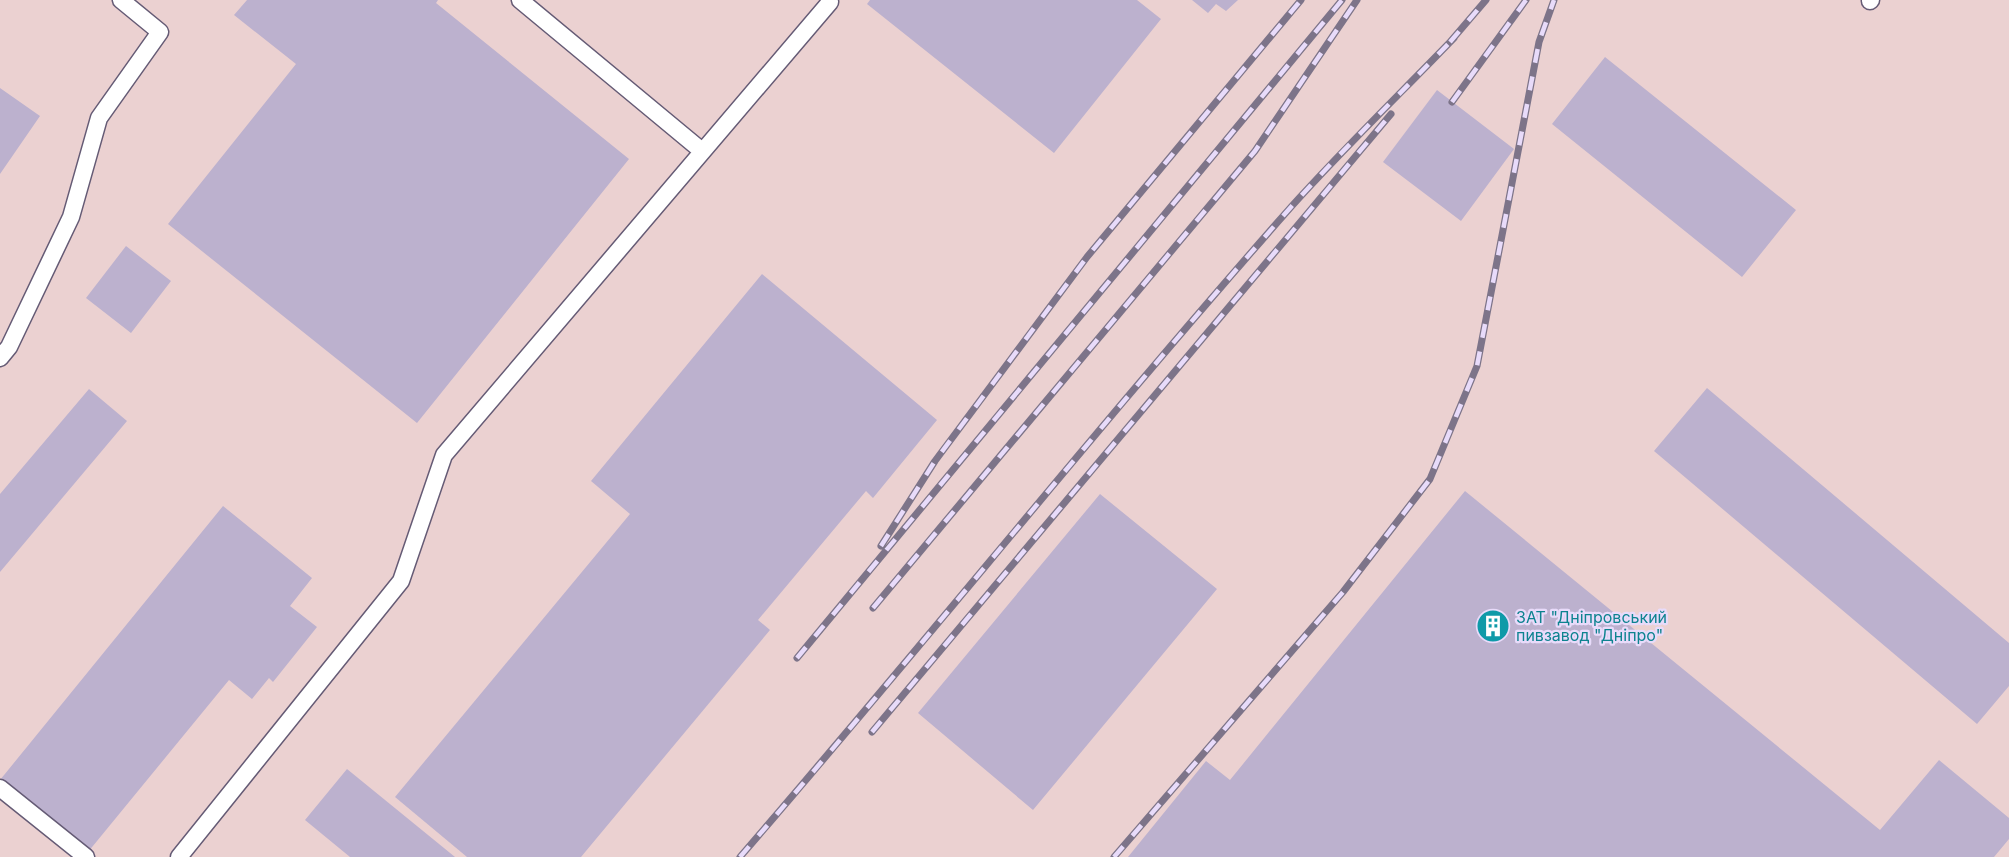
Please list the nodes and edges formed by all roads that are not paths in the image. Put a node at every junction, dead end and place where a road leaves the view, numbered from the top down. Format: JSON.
{"nodes":[{"id":1,"x":121,"y":0,"type":"edge"},
{"id":2,"x":520,"y":0,"type":"edge"},
{"id":3,"x":830,"y":2,"type":"dead end"},
{"id":4,"x":702,"y":151,"type":"junction"},
{"id":5,"x":0,"y":358,"type":"edge"},
{"id":6,"x":0,"y":788,"type":"edge"},
{"id":7,"x":86,"y":857,"type":"edge"},
{"id":8,"x":179,"y":857,"type":"edge"}],
"edges":[{"from":1,"to":5,"type":"lane"},
{"from":2,"to":4,"type":"lane"},
{"from":3,"to":4,"type":"lane"},
{"from":4,"to":8,"type":"lane"},
{"from":6,"to":7,"type":"lane"}]}
